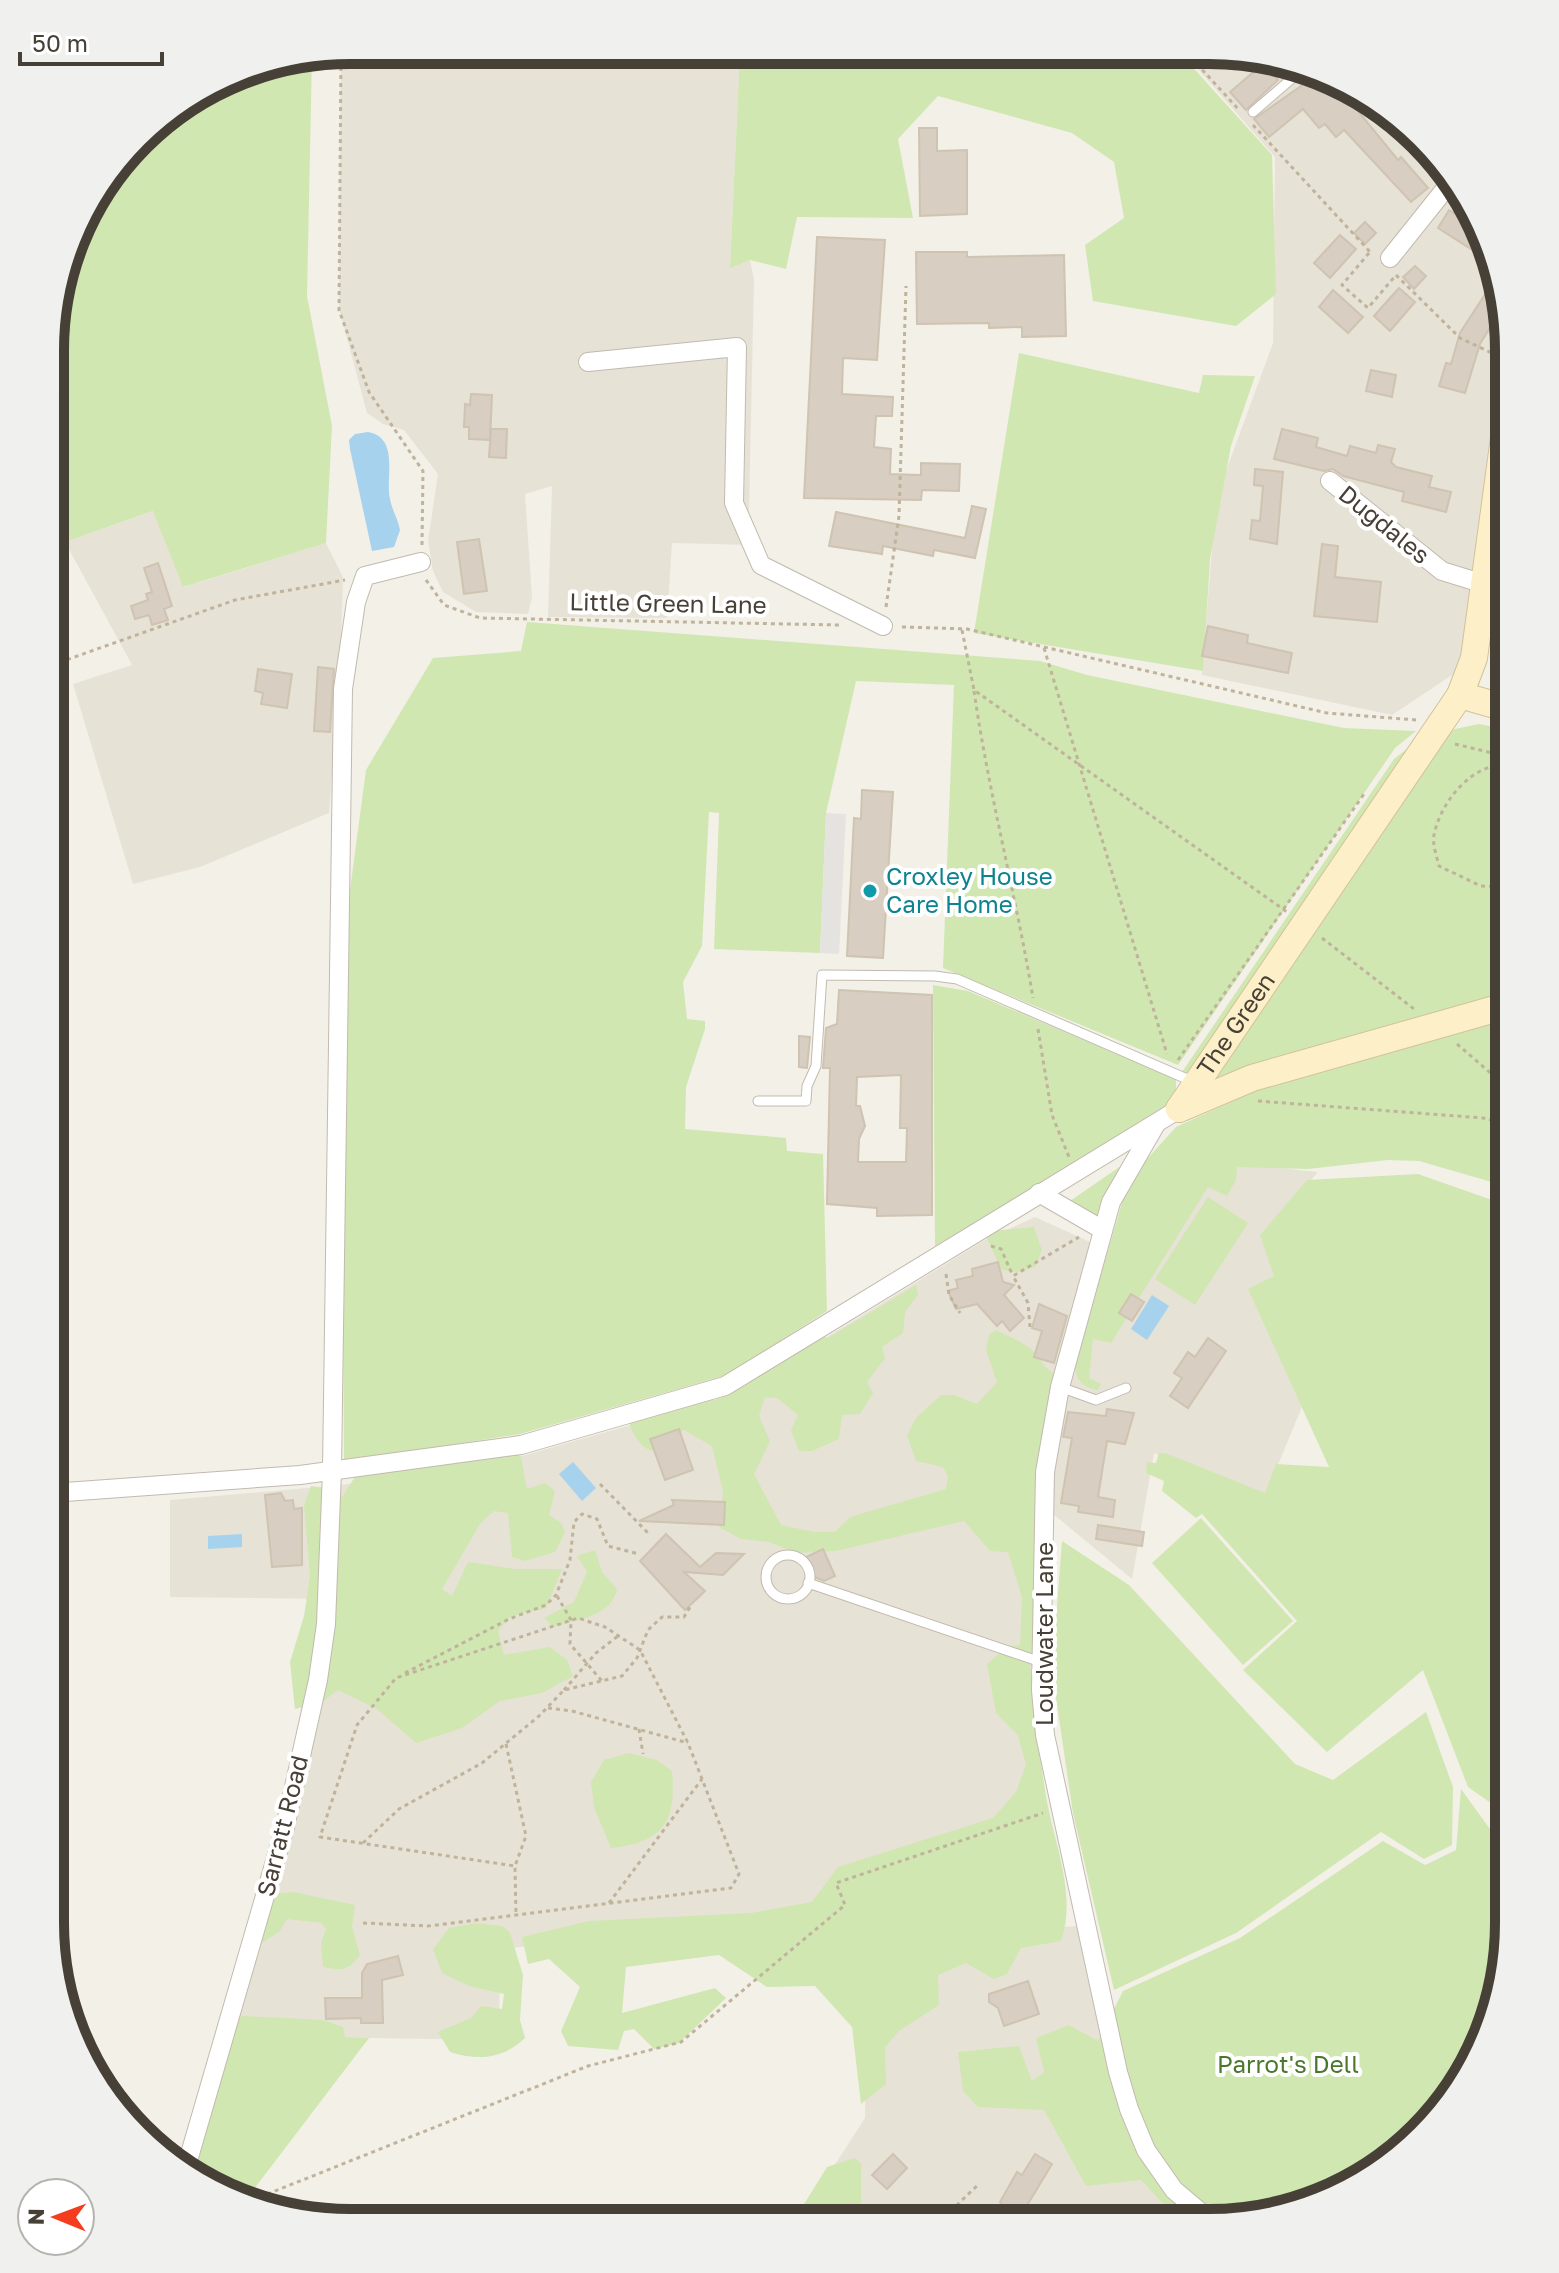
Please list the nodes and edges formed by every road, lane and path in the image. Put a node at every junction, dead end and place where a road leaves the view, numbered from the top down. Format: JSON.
{"nodes":[{"id":1,"x":1197,"y":64,"type":"edge"},
{"id":2,"x":341,"y":65,"type":"edge"},
{"id":3,"x":1294,"y":77,"type":"edge"},
{"id":4,"x":1253,"y":112,"type":"dead end"},
{"id":5,"x":1446,"y":189,"type":"edge"},
{"id":6,"x":1369,"y":253,"type":"junction"},
{"id":7,"x":1393,"y":267,"type":"junction"},
{"id":8,"x":906,"y":286,"type":"dead end"},
{"id":9,"x":1495,"y":354,"type":"edge"},
{"id":10,"x":588,"y":362,"type":"dead end"},
{"id":11,"x":1330,"y":481,"type":"dead end"},
{"id":12,"x":421,"y":562,"type":"junction"},
{"id":13,"x":365,"y":576,"type":"junction"},
{"id":14,"x":1495,"y":585,"type":"edge"},
{"id":15,"x":1495,"y":588,"type":"edge"},
{"id":16,"x":883,"y":626,"type":"junction"},
{"id":17,"x":962,"y":629,"type":"junction"},
{"id":18,"x":1044,"y":647,"type":"junction"},
{"id":19,"x":64,"y":661,"type":"edge"},
{"id":20,"x":974,"y":690,"type":"junction"},
{"id":21,"x":1460,"y":695,"type":"junction"},
{"id":22,"x":1495,"y":705,"type":"edge"},
{"id":23,"x":1426,"y":723,"type":"junction"},
{"id":24,"x":1495,"y":754,"type":"edge"},
{"id":25,"x":1078,"y":762,"type":"junction"},
{"id":26,"x":1495,"y":768,"type":"edge"},
{"id":27,"x":1371,"y":783,"type":"dead end"},
{"id":28,"x":1495,"y":886,"type":"edge"},
{"id":29,"x":1293,"y":917,"type":"junction"},
{"id":30,"x":1495,"y":1009,"type":"edge"},
{"id":31,"x":1035,"y":1012,"type":"junction"},
{"id":32,"x":1436,"y":1026,"type":"junction"},
{"id":33,"x":1183,"y":1076,"type":"junction"},
{"id":34,"x":1495,"y":1077,"type":"edge"},
{"id":35,"x":758,"y":1101,"type":"dead end"},
{"id":36,"x":1248,"y":1102,"type":"dead end"},
{"id":37,"x":1179,"y":1109,"type":"junction"},
{"id":38,"x":1495,"y":1121,"type":"edge"},
{"id":39,"x":1156,"y":1123,"type":"junction"},
{"id":40,"x":1075,"y":1172,"type":"junction"},
{"id":41,"x":1039,"y":1193,"type":"junction"},
{"id":42,"x":1102,"y":1230,"type":"junction"},
{"id":43,"x":984,"y":1247,"type":"dead end"},
{"id":44,"x":947,"y":1269,"type":"dead end"},
{"id":45,"x":1013,"y":1276,"type":"junction"},
{"id":46,"x":960,"y":1313,"type":"dead end"},
{"id":47,"x":1030,"y":1327,"type":"dead end"},
{"id":48,"x":1060,"y":1387,"type":"junction"},
{"id":49,"x":1126,"y":1388,"type":"dead end"},
{"id":50,"x":332,"y":1471,"type":"junction"},
{"id":51,"x":600,"y":1484,"type":"dead end"},
{"id":52,"x":64,"y":1492,"type":"edge"},
{"id":53,"x":648,"y":1533,"type":"dead end"},
{"id":54,"x":639,"y":1554,"type":"dead end"},
{"id":55,"x":808,"y":1583,"type":"junction"},
{"id":56,"x":556,"y":1595,"type":"junction"},
{"id":57,"x":690,"y":1607,"type":"dead end"},
{"id":58,"x":571,"y":1620,"type":"junction"},
{"id":59,"x":619,"y":1636,"type":"junction"},
{"id":60,"x":640,"y":1650,"type":"junction"},
{"id":61,"x":1041,"y":1662,"type":"junction"},
{"id":62,"x":585,"y":1665,"type":"junction"},
{"id":63,"x":396,"y":1678,"type":"junction"},
{"id":64,"x":602,"y":1681,"type":"junction"},
{"id":65,"x":564,"y":1690,"type":"junction"},
{"id":66,"x":547,"y":1708,"type":"junction"},
{"id":67,"x":639,"y":1729,"type":"junction"},
{"id":68,"x":688,"y":1743,"type":"junction"},
{"id":69,"x":506,"y":1744,"type":"junction"},
{"id":70,"x":643,"y":1754,"type":"dead end"},
{"id":71,"x":702,"y":1779,"type":"junction"},
{"id":72,"x":1060,"y":1807,"type":"junction"},
{"id":73,"x":362,"y":1844,"type":"junction"},
{"id":74,"x":515,"y":1866,"type":"junction"},
{"id":75,"x":609,"y":1903,"type":"junction"},
{"id":76,"x":516,"y":1915,"type":"junction"},
{"id":77,"x":363,"y":1923,"type":"dead end"},
{"id":78,"x":188,"y":2159,"type":"edge"},
{"id":79,"x":979,"y":2184,"type":"dead end"},
{"id":80,"x":264,"y":2196,"type":"edge"},
{"id":81,"x":953,"y":2209,"type":"edge"},
{"id":82,"x":1197,"y":2209,"type":"edge"}],
"edges":[{"from":1,"to":6,"type":"path"},
{"from":2,"to":12,"type":"path","name":"Little Green Lane"},
{"from":3,"to":4,"type":"lane"},
{"from":5,"to":7,"type":"street"},
{"from":6,"to":7,"type":"path"},
{"from":6,"to":7,"type":"path"},
{"from":7,"to":9,"type":"path"},
{"from":8,"to":16,"type":"path"},
{"from":10,"to":16,"type":"street"},
{"from":11,"to":14,"type":"street","name":"Dugdales"},
{"from":12,"to":13,"type":"street"},
{"from":12,"to":16,"type":"path","name":"Little Green Lane"},
{"from":13,"to":19,"type":"path"},
{"from":13,"to":50,"type":"street","name":"Sarratt Road"},
{"from":15,"to":21,"type":"street","name":"The Green"},
{"from":16,"to":17,"type":"path","name":"Little Green Lane"},
{"from":17,"to":18,"type":"path","name":"Little Green Lane"},
{"from":17,"to":20,"type":"path"},
{"from":18,"to":23,"type":"path","name":"Little Green Lane"},
{"from":18,"to":25,"type":"path"},
{"from":20,"to":25,"type":"path"},
{"from":20,"to":31,"type":"path"},
{"from":21,"to":22,"type":"street"},
{"from":21,"to":23,"type":"street","name":"The Green"},
{"from":23,"to":24,"type":"path","name":"Little Green Lane"},
{"from":23,"to":29,"type":"street","name":"The Green"},
{"from":25,"to":29,"type":"path"},
{"from":25,"to":33,"type":"path"},
{"from":26,"to":28,"type":"path"},
{"from":27,"to":29,"type":"path"},
{"from":29,"to":32,"type":"path"},
{"from":29,"to":33,"type":"street","name":"The Green"},
{"from":29,"to":33,"type":"path"},
{"from":30,"to":32,"type":"street","name":"The Green"},
{"from":31,"to":33,"type":"lane"},
{"from":31,"to":35,"type":"lane"},
{"from":31,"to":40,"type":"path"},
{"from":32,"to":34,"type":"path"},
{"from":32,"to":37,"type":"street","name":"The Green"},
{"from":33,"to":37,"type":"street","name":"The Green"},
{"from":36,"to":38,"type":"path"},
{"from":37,"to":39,"type":"street"},
{"from":39,"to":40,"type":"street"},
{"from":39,"to":42,"type":"street","name":"Loudwater Lane"},
{"from":40,"to":41,"type":"street"},
{"from":41,"to":42,"type":"street"},
{"from":41,"to":50,"type":"street"},
{"from":42,"to":45,"type":"path"},
{"from":42,"to":48,"type":"street","name":"Loudwater Lane"},
{"from":43,"to":45,"type":"path"},
{"from":44,"to":46,"type":"path"},
{"from":45,"to":47,"type":"path"},
{"from":48,"to":49,"type":"lane"},
{"from":48,"to":61,"type":"street","name":"Loudwater Lane"},
{"from":50,"to":52,"type":"street"},
{"from":50,"to":78,"type":"street","name":"Sarratt Road"},
{"from":51,"to":53,"type":"path"},
{"from":54,"to":56,"type":"path"},
{"from":55,"to":55,"type":"lane"},
{"from":55,"to":61,"type":"lane"},
{"from":56,"to":58,"type":"path"},
{"from":56,"to":63,"type":"path"},
{"from":57,"to":60,"type":"path"},
{"from":58,"to":59,"type":"path"},
{"from":58,"to":62,"type":"path"},
{"from":58,"to":63,"type":"path"},
{"from":59,"to":60,"type":"path"},
{"from":59,"to":62,"type":"path"},
{"from":60,"to":64,"type":"path"},
{"from":60,"to":68,"type":"path"},
{"from":61,"to":72,"type":"street","name":"Loudwater Lane"},
{"from":62,"to":64,"type":"path"},
{"from":62,"to":65,"type":"path"},
{"from":63,"to":73,"type":"path"},
{"from":64,"to":65,"type":"path"},
{"from":65,"to":66,"type":"path"},
{"from":66,"to":67,"type":"path"},
{"from":66,"to":69,"type":"path"},
{"from":67,"to":68,"type":"path"},
{"from":67,"to":70,"type":"path"},
{"from":68,"to":71,"type":"path"},
{"from":69,"to":73,"type":"path"},
{"from":69,"to":74,"type":"path"},
{"from":71,"to":75,"type":"path"},
{"from":71,"to":75,"type":"path"},
{"from":72,"to":80,"type":"path"},
{"from":72,"to":82,"type":"street","name":"Loudwater Lane"},
{"from":73,"to":74,"type":"path"},
{"from":74,"to":76,"type":"path"},
{"from":75,"to":76,"type":"path"},
{"from":76,"to":77,"type":"path"},
{"from":79,"to":81,"type":"path"}]}
